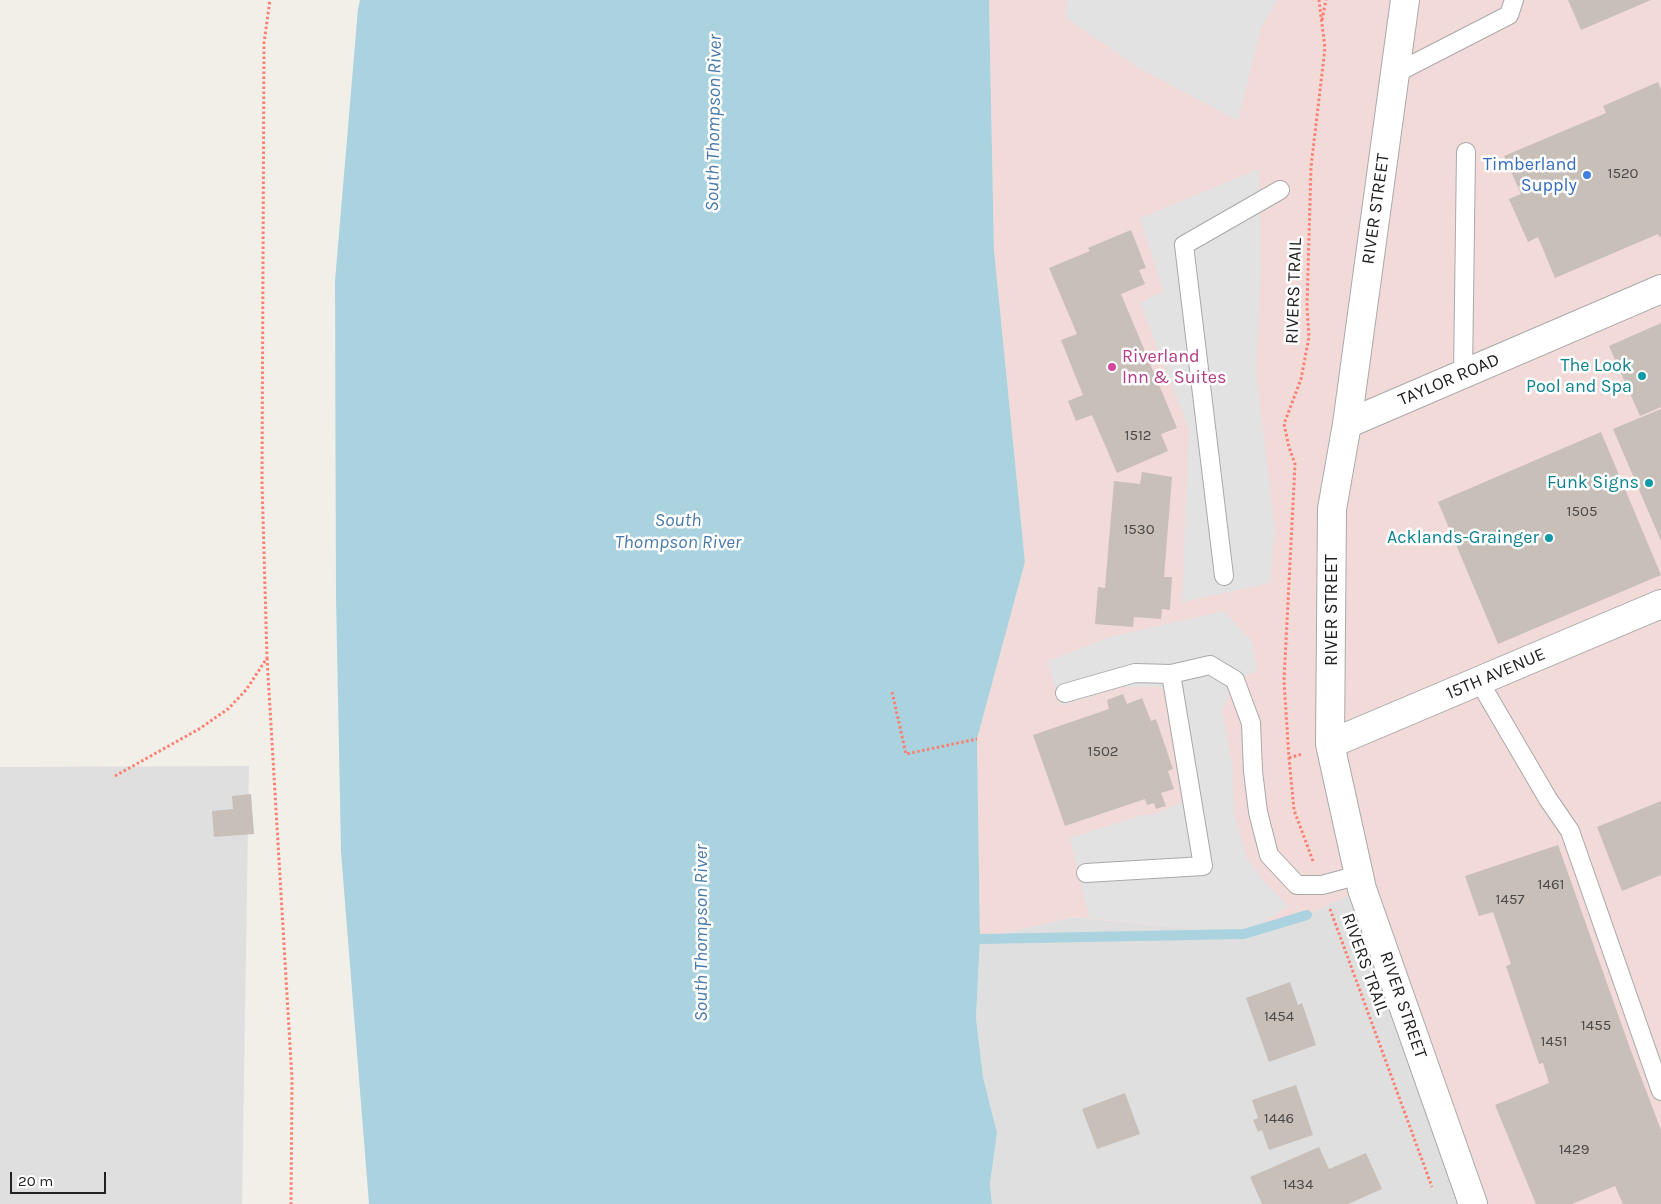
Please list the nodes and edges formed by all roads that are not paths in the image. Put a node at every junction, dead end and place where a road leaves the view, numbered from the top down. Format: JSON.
{"nodes":[{"id":1,"x":1405,"y":0,"type":"edge"},
{"id":2,"x":1514,"y":0,"type":"edge"},
{"id":3,"x":1396,"y":73,"type":"junction"},
{"id":4,"x":1466,"y":152,"type":"dead end"},
{"id":5,"x":1280,"y":190,"type":"dead end"},
{"id":6,"x":1661,"y":288,"type":"edge"},
{"id":7,"x":1463,"y":374,"type":"junction"},
{"id":8,"x":1347,"y":424,"type":"junction"},
{"id":9,"x":1224,"y":576,"type":"dead end"},
{"id":10,"x":1661,"y":604,"type":"edge"},
{"id":11,"x":1171,"y":674,"type":"junction"},
{"id":12,"x":1479,"y":681,"type":"junction"},
{"id":13,"x":1065,"y":693,"type":"dead end"},
{"id":14,"x":1330,"y":744,"type":"junction"},
{"id":15,"x":1086,"y":873,"type":"dead end"},
{"id":16,"x":1359,"y":875,"type":"junction"},
{"id":17,"x":1661,"y":1091,"type":"edge"},
{"id":18,"x":1472,"y":1204,"type":"edge"}],
"edges":[{"from":1,"to":3,"type":"street","name":"RIVER STREET"},
{"from":2,"to":3,"type":"lane"},
{"from":3,"to":8,"type":"street","name":"RIVER STREET"},
{"from":4,"to":7,"type":"lane"},
{"from":5,"to":9,"type":"lane"},
{"from":6,"to":7,"type":"street","name":"TAYLOR ROAD"},
{"from":7,"to":8,"type":"street","name":"TAYLOR ROAD"},
{"from":8,"to":14,"type":"street","name":"RIVER STREET"},
{"from":10,"to":12,"type":"street","name":"15TH AVENUE"},
{"from":11,"to":13,"type":"lane"},
{"from":11,"to":15,"type":"lane"},
{"from":11,"to":16,"type":"lane"},
{"from":12,"to":14,"type":"street","name":"15TH AVENUE"},
{"from":12,"to":17,"type":"lane"},
{"from":14,"to":16,"type":"street","name":"RIVER STREET"},
{"from":16,"to":18,"type":"street","name":"RIVER STREET"}]}
